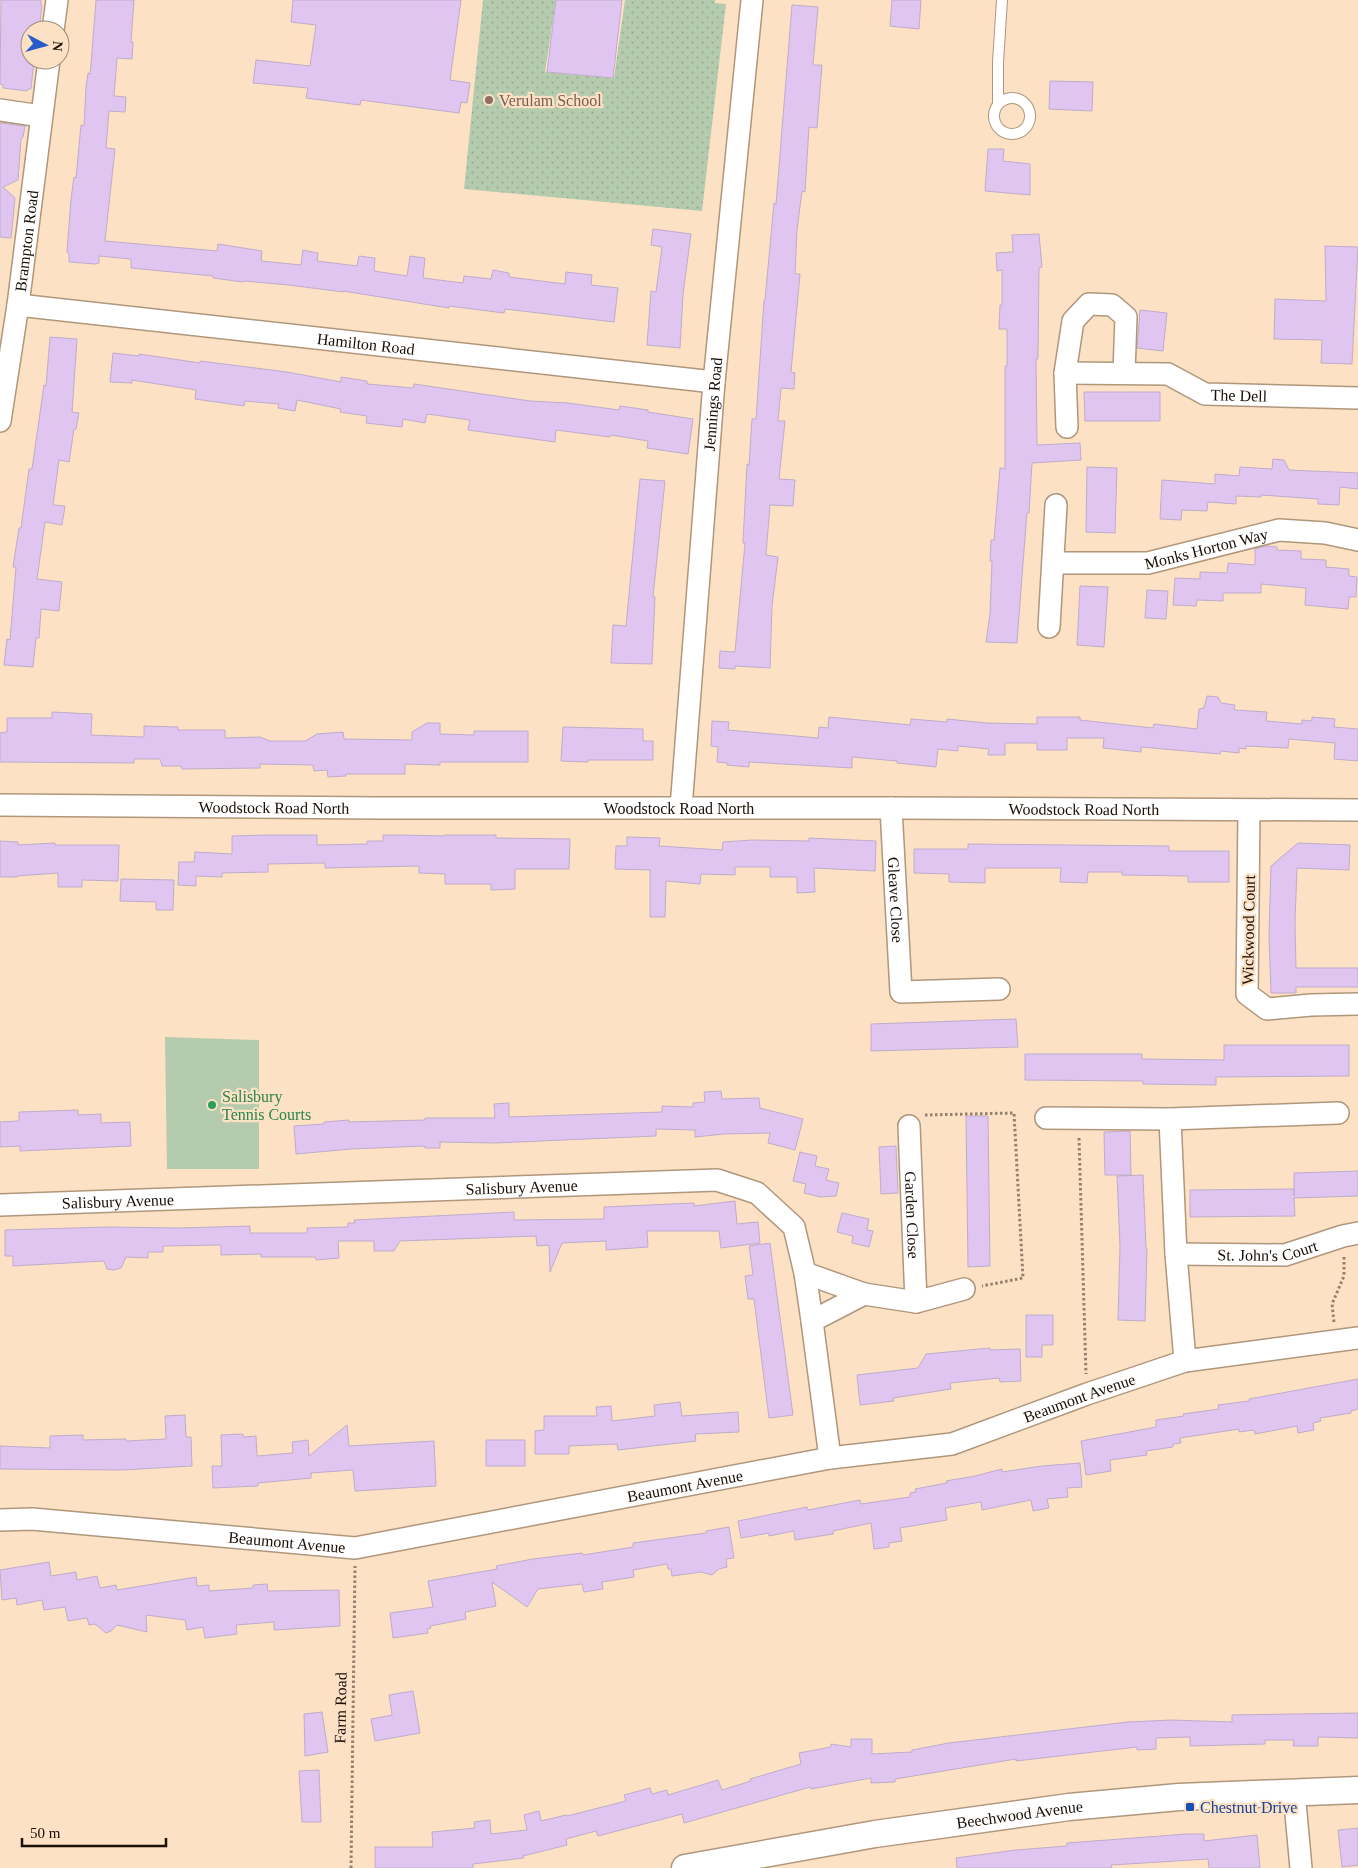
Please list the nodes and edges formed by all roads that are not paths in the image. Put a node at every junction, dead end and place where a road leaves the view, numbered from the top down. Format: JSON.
{"nodes":[{"id":1,"x":57,"y":0,"type":"edge"},
{"id":2,"x":752,"y":0,"type":"edge"},
{"id":3,"x":1002,"y":0,"type":"edge"},
{"id":4,"x":54,"y":20,"type":"edge"},
{"id":5,"x":48,"y":70,"type":"edge"},
{"id":6,"x":998,"y":103,"type":"dead end"},
{"id":7,"x":0,"y":110,"type":"edge"},
{"id":8,"x":41,"y":116,"type":"junction"},
{"id":9,"x":18,"y":305,"type":"junction"},
{"id":10,"x":1065,"y":373,"type":"junction"},
{"id":11,"x":1124,"y":373,"type":"junction"},
{"id":12,"x":714,"y":382,"type":"junction"},
{"id":13,"x":1358,"y":398,"type":"edge"},
{"id":14,"x":0,"y":421,"type":"edge"},
{"id":15,"x":1067,"y":428,"type":"dead end"},
{"id":16,"x":1056,"y":505,"type":"dead end"},
{"id":17,"x":1358,"y":540,"type":"edge"},
{"id":18,"x":1054,"y":563,"type":"junction"},
{"id":19,"x":1049,"y":627,"type":"dead end"},
{"id":20,"x":0,"y":805,"type":"edge"},
{"id":21,"x":682,"y":808,"type":"junction"},
{"id":22,"x":891,"y":808,"type":"junction"},
{"id":23,"x":1249,"y":810,"type":"junction"},
{"id":24,"x":1358,"y":810,"type":"edge"},
{"id":25,"x":999,"y":989,"type":"dead end"},
{"id":26,"x":1358,"y":1004,"type":"edge"},
{"id":27,"x":1338,"y":1113,"type":"dead end"},
{"id":28,"x":1046,"y":1118,"type":"dead end"},
{"id":29,"x":1170,"y":1118,"type":"junction"},
{"id":30,"x":909,"y":1126,"type":"road end"},
{"id":31,"x":0,"y":1206,"type":"edge"},
{"id":32,"x":1351,"y":1234,"type":"edge"},
{"id":33,"x":1176,"y":1254,"type":"junction"},
{"id":34,"x":805,"y":1273,"type":"junction"},
{"id":35,"x":964,"y":1289,"type":"road end"},
{"id":36,"x":864,"y":1294,"type":"junction"},
{"id":37,"x":916,"y":1302,"type":"junction"},
{"id":38,"x":812,"y":1321,"type":"junction"},
{"id":39,"x":1358,"y":1338,"type":"edge"},
{"id":40,"x":1185,"y":1361,"type":"junction"},
{"id":41,"x":830,"y":1458,"type":"junction"},
{"id":42,"x":0,"y":1520,"type":"edge"},
{"id":43,"x":1358,"y":1790,"type":"edge"},
{"id":44,"x":1294,"y":1792,"type":"junction"},
{"id":45,"x":685,"y":1868,"type":"edge"},
{"id":46,"x":1301,"y":1868,"type":"edge"}],
"edges":[{"from":1,"to":4,"type":"street"},
{"from":2,"to":12,"type":"street","name":"Jennings Road"},
{"from":3,"to":6,"type":"lane"},
{"from":5,"to":8,"type":"street","name":"Brampton Road"},
{"from":7,"to":8,"type":"street"},
{"from":8,"to":9,"type":"street","name":"Brampton Road"},
{"from":9,"to":12,"type":"street","name":"Hamilton Road"},
{"from":9,"to":14,"type":"street","name":"Brampton Road"},
{"from":10,"to":11,"type":"street","name":"The Dell"},
{"from":10,"to":11,"type":"street"},
{"from":10,"to":15,"type":"street"},
{"from":11,"to":13,"type":"street","name":"The Dell"},
{"from":12,"to":21,"type":"street","name":"Jennings Road"},
{"from":16,"to":18,"type":"street"},
{"from":17,"to":18,"type":"street","name":"Monks Horton Way"},
{"from":18,"to":19,"type":"street"},
{"from":20,"to":21,"type":"street","name":"Woodstock Road North"},
{"from":21,"to":22,"type":"street","name":"Woodstock Road North"},
{"from":22,"to":23,"type":"street","name":"Woodstock Road North"},
{"from":22,"to":25,"type":"street","name":"Gleave Close"},
{"from":23,"to":24,"type":"street","name":"Woodstock Road North"},
{"from":23,"to":26,"type":"street","name":"Wickwood Court"},
{"from":27,"to":29,"type":"street"},
{"from":28,"to":29,"type":"street"},
{"from":29,"to":33,"type":"street"},
{"from":30,"to":37,"type":"street","name":"Garden Close"},
{"from":31,"to":34,"type":"street","name":"Salisbury Avenue"},
{"from":32,"to":33,"type":"street","name":"St. John's Court"},
{"from":33,"to":40,"type":"street"},
{"from":34,"to":36,"type":"street"},
{"from":34,"to":38,"type":"street","name":"Salisbury Avenue"},
{"from":35,"to":37,"type":"street"},
{"from":36,"to":37,"type":"street"},
{"from":36,"to":38,"type":"street"},
{"from":38,"to":41,"type":"street","name":"Salisbury Avenue"},
{"from":39,"to":40,"type":"street","name":"Beaumont Avenue"},
{"from":40,"to":41,"type":"street","name":"Beaumont Avenue"},
{"from":41,"to":42,"type":"street","name":"Beaumont Avenue"},
{"from":43,"to":44,"type":"street","name":"Beechwood Avenue"},
{"from":44,"to":45,"type":"street","name":"Beechwood Avenue"},
{"from":44,"to":46,"type":"street"}]}
